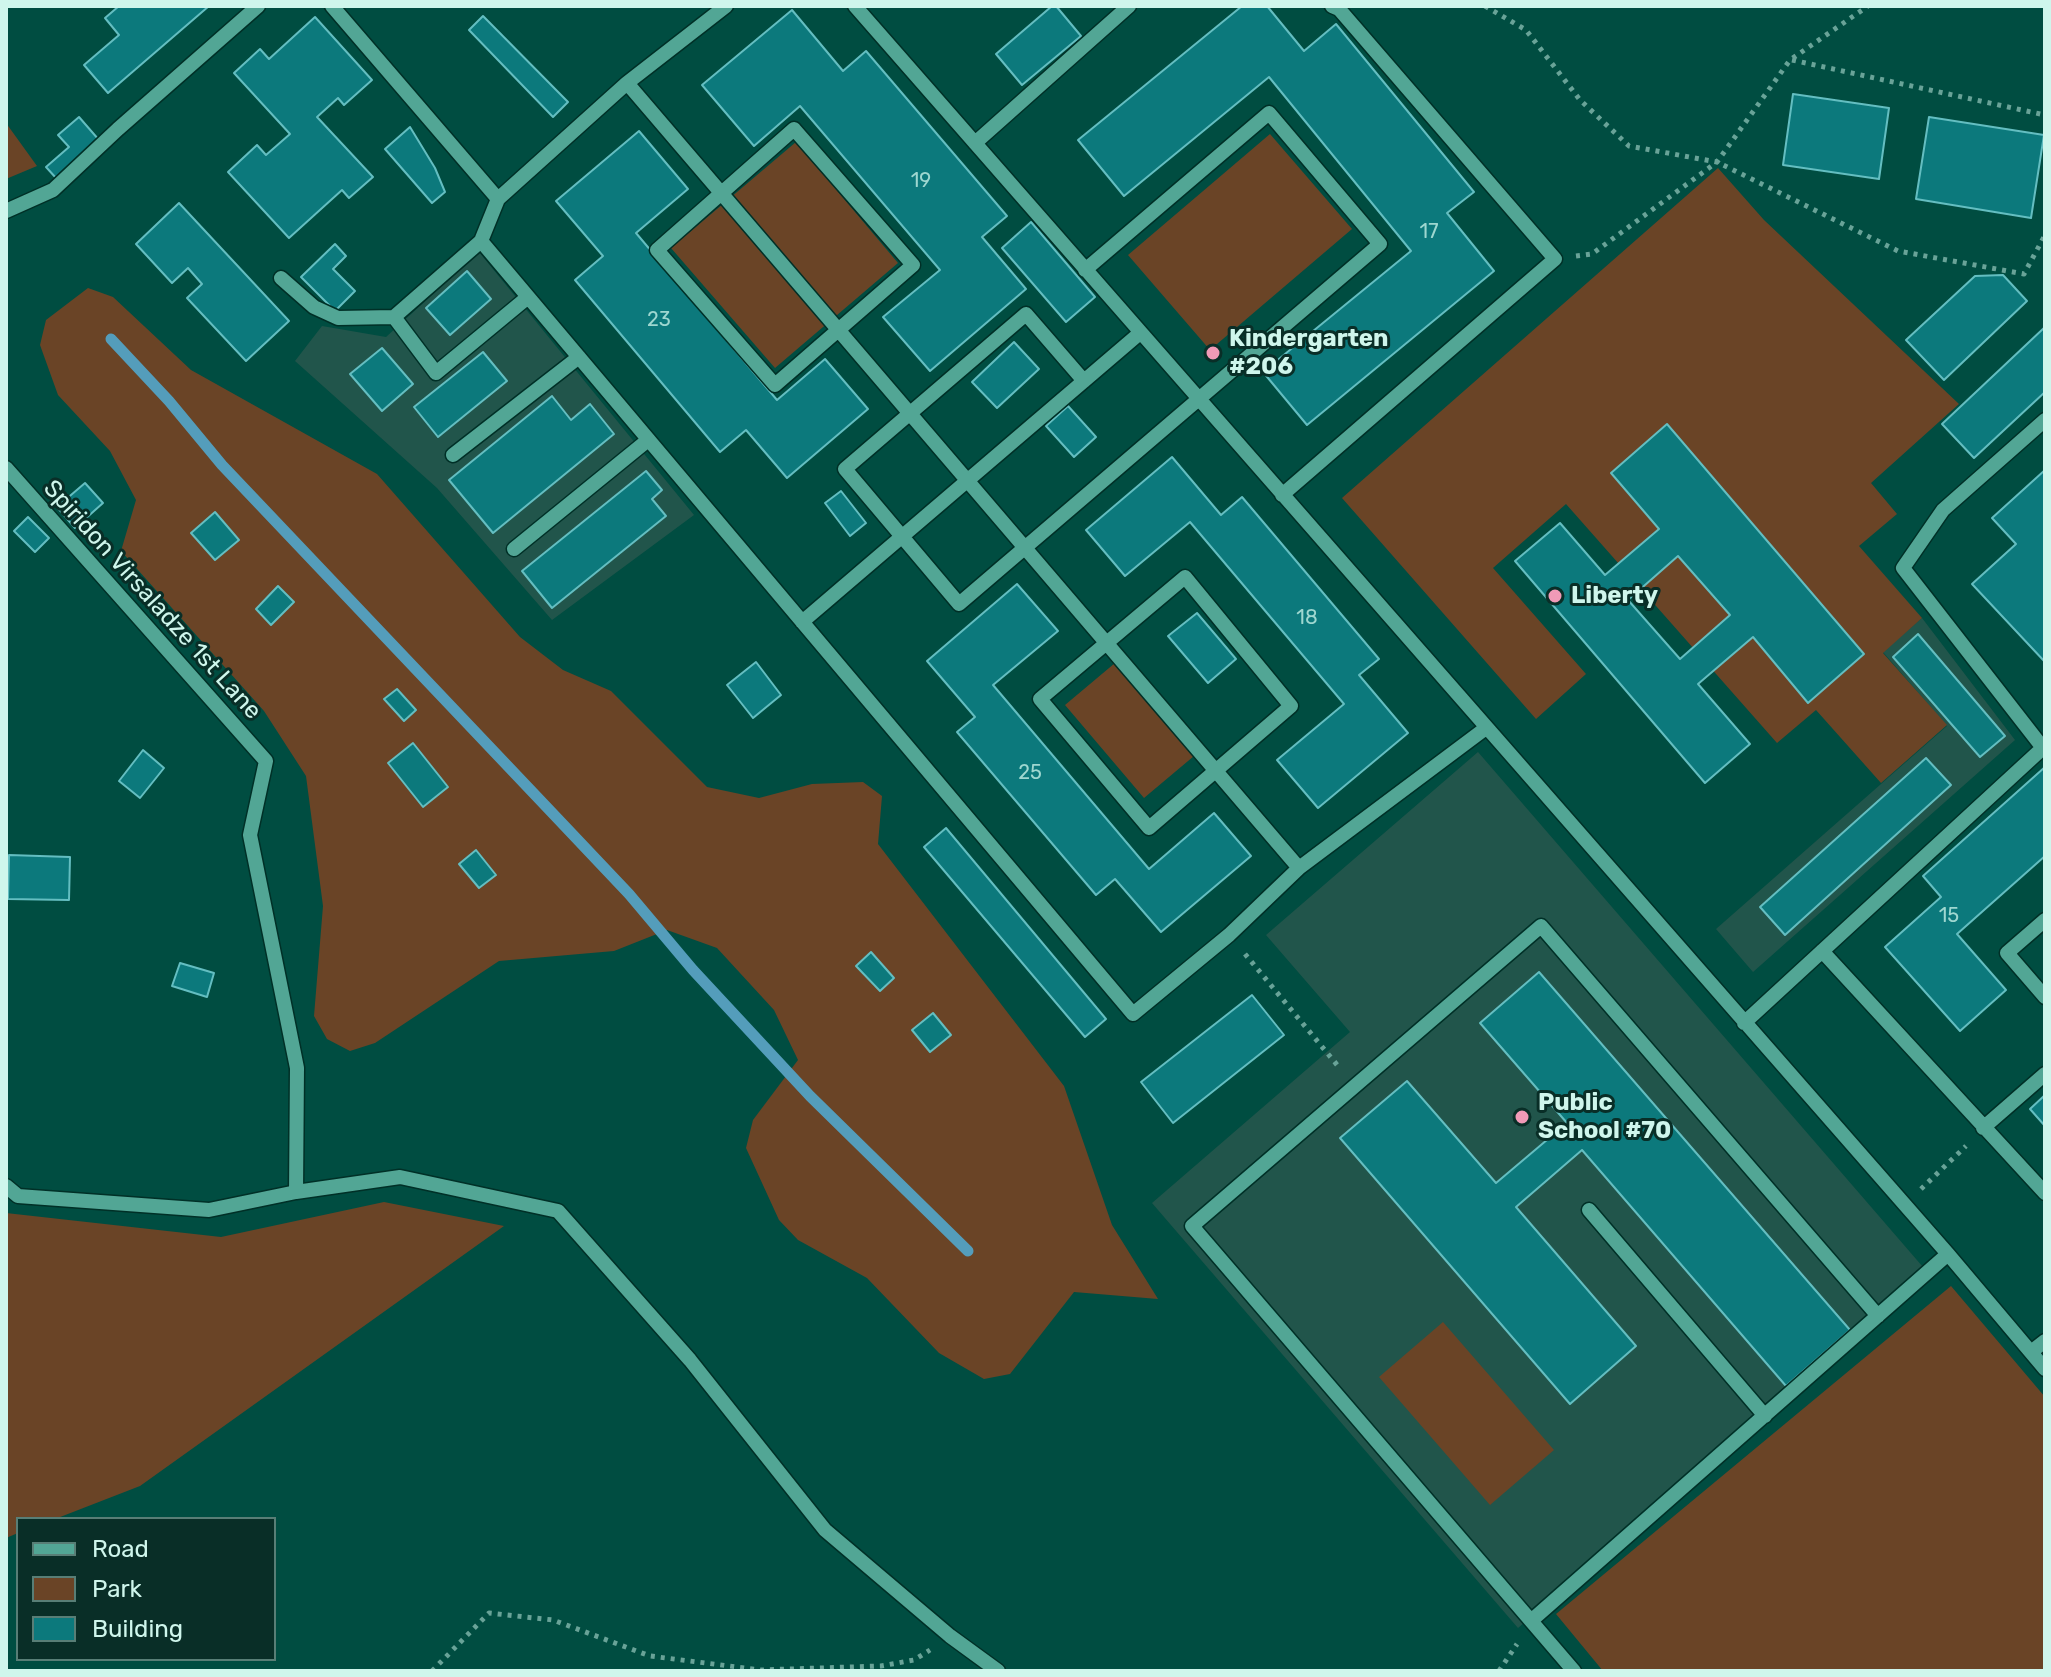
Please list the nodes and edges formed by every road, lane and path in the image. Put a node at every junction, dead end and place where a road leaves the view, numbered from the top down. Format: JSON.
{"nodes":[{"id":1,"x":258,"y":6,"type":"edge"},
{"id":2,"x":332,"y":6,"type":"edge"},
{"id":3,"x":726,"y":6,"type":"edge"},
{"id":4,"x":855,"y":6,"type":"edge"},
{"id":5,"x":1129,"y":6,"type":"edge"},
{"id":6,"x":1332,"y":6,"type":"edge"},
{"id":7,"x":1485,"y":6,"type":"edge"},
{"id":8,"x":1868,"y":6,"type":"edge"},
{"id":9,"x":1790,"y":60,"type":"junction"},
{"id":10,"x":627,"y":83,"type":"junction"},
{"id":11,"x":2045,"y":115,"type":"edge"},
{"id":12,"x":975,"y":143,"type":"junction"},
{"id":13,"x":1717,"y":162,"type":"junction"},
{"id":14,"x":722,"y":193,"type":"junction"},
{"id":15,"x":498,"y":199,"type":"junction"},
{"id":16,"x":6,"y":211,"type":"edge"},
{"id":17,"x":2045,"y":235,"type":"edge"},
{"id":18,"x":481,"y":241,"type":"junction"},
{"id":19,"x":1555,"y":259,"type":"junction"},
{"id":20,"x":1085,"y":270,"type":"junction"},
{"id":21,"x":281,"y":278,"type":"dead end"},
{"id":22,"x":528,"y":297,"type":"junction"},
{"id":23,"x":394,"y":317,"type":"junction"},
{"id":24,"x":839,"y":330,"type":"junction"},
{"id":25,"x":1140,"y":333,"type":"junction"},
{"id":26,"x":579,"y":357,"type":"junction"},
{"id":27,"x":1084,"y":381,"type":"junction"},
{"id":28,"x":1198,"y":399,"type":"junction"},
{"id":29,"x":910,"y":414,"type":"junction"},
{"id":30,"x":2045,"y":420,"type":"edge"},
{"id":31,"x":648,"y":440,"type":"junction"},
{"id":32,"x":453,"y":455,"type":"dead end"},
{"id":33,"x":6,"y":468,"type":"edge"},
{"id":34,"x":967,"y":481,"type":"junction"},
{"id":35,"x":1282,"y":495,"type":"junction"},
{"id":36,"x":902,"y":537,"type":"junction"},
{"id":37,"x":1025,"y":548,"type":"junction"},
{"id":38,"x":514,"y":549,"type":"dead end"},
{"id":39,"x":802,"y":622,"type":"junction"},
{"id":40,"x":1106,"y":642,"type":"junction"},
{"id":41,"x":1486,"y":728,"type":"junction"},
{"id":42,"x":2044,"y":747,"type":"edge"},
{"id":43,"x":1216,"y":771,"type":"junction"},
{"id":44,"x":1299,"y":868,"type":"junction"},
{"id":45,"x":2045,"y":920,"type":"edge"},
{"id":46,"x":1229,"y":935,"type":"junction"},
{"id":47,"x":1822,"y":951,"type":"junction"},
{"id":48,"x":2045,"y":997,"type":"edge"},
{"id":49,"x":1744,"y":1023,"type":"junction"},
{"id":50,"x":2045,"y":1074,"type":"edge"},
{"id":51,"x":1354,"y":1086,"type":"junction"},
{"id":52,"x":1983,"y":1128,"type":"junction"},
{"id":53,"x":6,"y":1186,"type":"edge"},
{"id":54,"x":296,"y":1192,"type":"junction"},
{"id":55,"x":2045,"y":1193,"type":"edge"},
{"id":56,"x":1904,"y":1206,"type":"junction"},
{"id":57,"x":1589,"y":1210,"type":"dead end"},
{"id":58,"x":1948,"y":1254,"type":"junction"},
{"id":59,"x":1878,"y":1316,"type":"junction"},
{"id":60,"x":2045,"y":1341,"type":"edge"},
{"id":61,"x":2031,"y":1352,"type":"junction"},
{"id":62,"x":2045,"y":1369,"type":"edge"},
{"id":63,"x":1765,"y":1416,"type":"junction"},
{"id":64,"x":1532,"y":1620,"type":"junction"},
{"id":65,"x":950,"y":1636,"type":"junction"},
{"id":66,"x":432,"y":1671,"type":"edge"},
{"id":67,"x":998,"y":1671,"type":"edge"},
{"id":68,"x":1574,"y":1671,"type":"edge"}],
"edges":[{"from":1,"to":16,"type":"street"},
{"from":2,"to":15,"type":"street"},
{"from":3,"to":10,"type":"street"},
{"from":4,"to":12,"type":"street"},
{"from":5,"to":12,"type":"street"},
{"from":6,"to":19,"type":"street"},
{"from":7,"to":13,"type":"path"},
{"from":8,"to":9,"type":"path"},
{"from":9,"to":11,"type":"path"},
{"from":9,"to":13,"type":"path"},
{"from":10,"to":14,"type":"street"},
{"from":10,"to":15,"type":"street"},
{"from":12,"to":20,"type":"street"},
{"from":13,"to":17,"type":"path"},
{"from":13,"to":19,"type":"path"},
{"from":14,"to":24,"type":"street"},
{"from":14,"to":24,"type":"street"},
{"from":14,"to":24,"type":"street"},
{"from":15,"to":18,"type":"street"},
{"from":18,"to":22,"type":"street"},
{"from":18,"to":23,"type":"street"},
{"from":19,"to":35,"type":"street"},
{"from":20,"to":25,"type":"street"},
{"from":20,"to":28,"type":"street"},
{"from":21,"to":23,"type":"street"},
{"from":22,"to":23,"type":"street"},
{"from":22,"to":26,"type":"street"},
{"from":24,"to":29,"type":"street"},
{"from":25,"to":27,"type":"street"},
{"from":25,"to":28,"type":"street"},
{"from":26,"to":31,"type":"street"},
{"from":26,"to":32,"type":"street"},
{"from":27,"to":29,"type":"street"},
{"from":27,"to":34,"type":"street"},
{"from":28,"to":35,"type":"street"},
{"from":28,"to":37,"type":"street"},
{"from":29,"to":34,"type":"street"},
{"from":29,"to":36,"type":"street"},
{"from":30,"to":42,"type":"street"},
{"from":31,"to":38,"type":"street"},
{"from":31,"to":39,"type":"street"},
{"from":33,"to":54,"type":"street","name":"Spiridon Virsaladze 1st Lane"},
{"from":34,"to":36,"type":"street"},
{"from":34,"to":37,"type":"street"},
{"from":35,"to":41,"type":"street"},
{"from":36,"to":37,"type":"street"},
{"from":36,"to":39,"type":"street"},
{"from":37,"to":40,"type":"street"},
{"from":39,"to":46,"type":"street"},
{"from":40,"to":43,"type":"street"},
{"from":40,"to":43,"type":"street"},
{"from":40,"to":43,"type":"street"},
{"from":41,"to":44,"type":"street"},
{"from":41,"to":49,"type":"street"},
{"from":42,"to":47,"type":"street"},
{"from":43,"to":44,"type":"street"},
{"from":44,"to":46,"type":"street"},
{"from":45,"to":48,"type":"street"},
{"from":46,"to":51,"type":"path"},
{"from":47,"to":49,"type":"street"},
{"from":47,"to":52,"type":"street"},
{"from":49,"to":56,"type":"street"},
{"from":50,"to":52,"type":"street"},
{"from":51,"to":59,"type":"street"},
{"from":51,"to":64,"type":"street"},
{"from":52,"to":55,"type":"street"},
{"from":52,"to":56,"type":"path"},
{"from":53,"to":54,"type":"street"},
{"from":54,"to":65,"type":"street"},
{"from":56,"to":58,"type":"street"},
{"from":57,"to":63,"type":"street"},
{"from":58,"to":59,"type":"street"},
{"from":58,"to":61,"type":"street"},
{"from":59,"to":63,"type":"street"},
{"from":60,"to":61,"type":"street"},
{"from":61,"to":62,"type":"street"},
{"from":63,"to":64,"type":"street"},
{"from":64,"to":68,"type":"street"},
{"from":65,"to":66,"type":"path"},
{"from":65,"to":67,"type":"street"}]}
